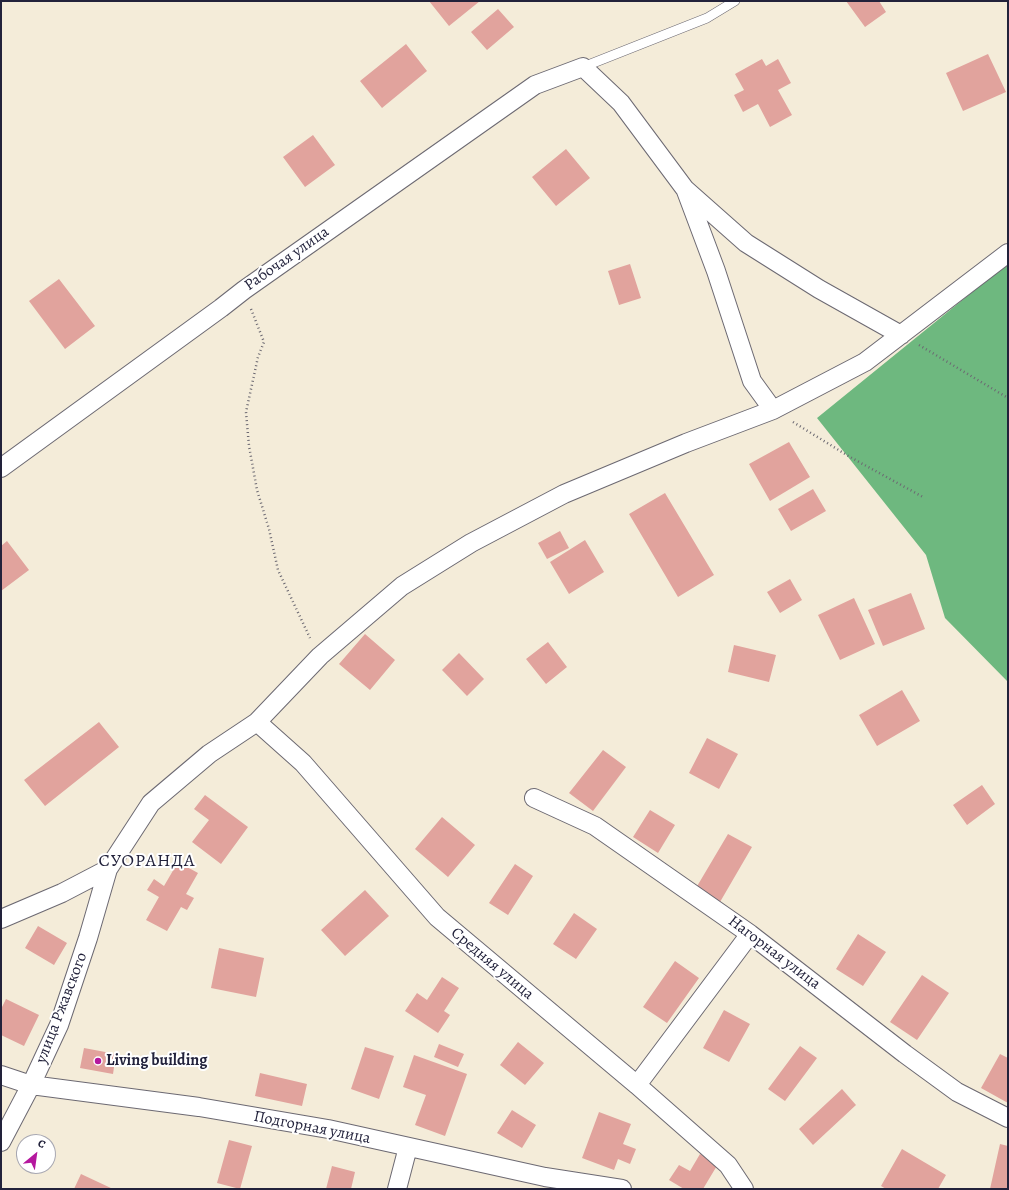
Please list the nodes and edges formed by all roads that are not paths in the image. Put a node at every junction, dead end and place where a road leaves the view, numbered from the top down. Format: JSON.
{"nodes":[{"id":1,"x":735,"y":1,"type":"edge"},
{"id":2,"x":583,"y":67,"type":"junction"},
{"id":3,"x":685,"y":189,"type":"junction"},
{"id":4,"x":1008,"y":253,"type":"edge"},
{"id":5,"x":901,"y":335,"type":"junction"},
{"id":6,"x":773,"y":410,"type":"junction"},
{"id":7,"x":1,"y":468,"type":"edge"},
{"id":8,"x":257,"y":722,"type":"junction"},
{"id":9,"x":534,"y":798,"type":"dead end"},
{"id":10,"x":108,"y":868,"type":"junction"},
{"id":11,"x":1,"y":919,"type":"edge"},
{"id":12,"x":750,"y":934,"type":"junction"},
{"id":13,"x":1,"y":1075,"type":"edge"},
{"id":14,"x":31,"y":1085,"type":"junction"},
{"id":15,"x":637,"y":1085,"type":"junction"},
{"id":16,"x":1008,"y":1118,"type":"edge"},
{"id":17,"x":1,"y":1142,"type":"edge"},
{"id":18,"x":408,"y":1147,"type":"junction"},
{"id":19,"x":397,"y":1189,"type":"edge"},
{"id":20,"x":622,"y":1189,"type":"edge"},
{"id":21,"x":744,"y":1189,"type":"edge"}],
"edges":[{"from":1,"to":2,"type":"lane"},
{"from":2,"to":3,"type":"street"},
{"from":2,"to":7,"type":"street","name":"Рабочая улица"},
{"from":3,"to":5,"type":"street"},
{"from":3,"to":6,"type":"street"},
{"from":4,"to":5,"type":"street"},
{"from":5,"to":6,"type":"street"},
{"from":6,"to":8,"type":"street"},
{"from":8,"to":10,"type":"street"},
{"from":8,"to":15,"type":"street","name":"Средняя улица"},
{"from":9,"to":12,"type":"street","name":"Нагорная улица"},
{"from":10,"to":11,"type":"street"},
{"from":10,"to":14,"type":"street","name":"улица Ржавского"},
{"from":12,"to":15,"type":"street"},
{"from":12,"to":16,"type":"street","name":"Нагорная улица"},
{"from":13,"to":14,"type":"street","name":"Подгорная улица"},
{"from":14,"to":17,"type":"street","name":"улица Ржавского"},
{"from":14,"to":18,"type":"street","name":"Подгорная улица"},
{"from":15,"to":21,"type":"street","name":"Средняя улица"},
{"from":18,"to":19,"type":"street"},
{"from":18,"to":20,"type":"street","name":"Подгорная улица"}]}
